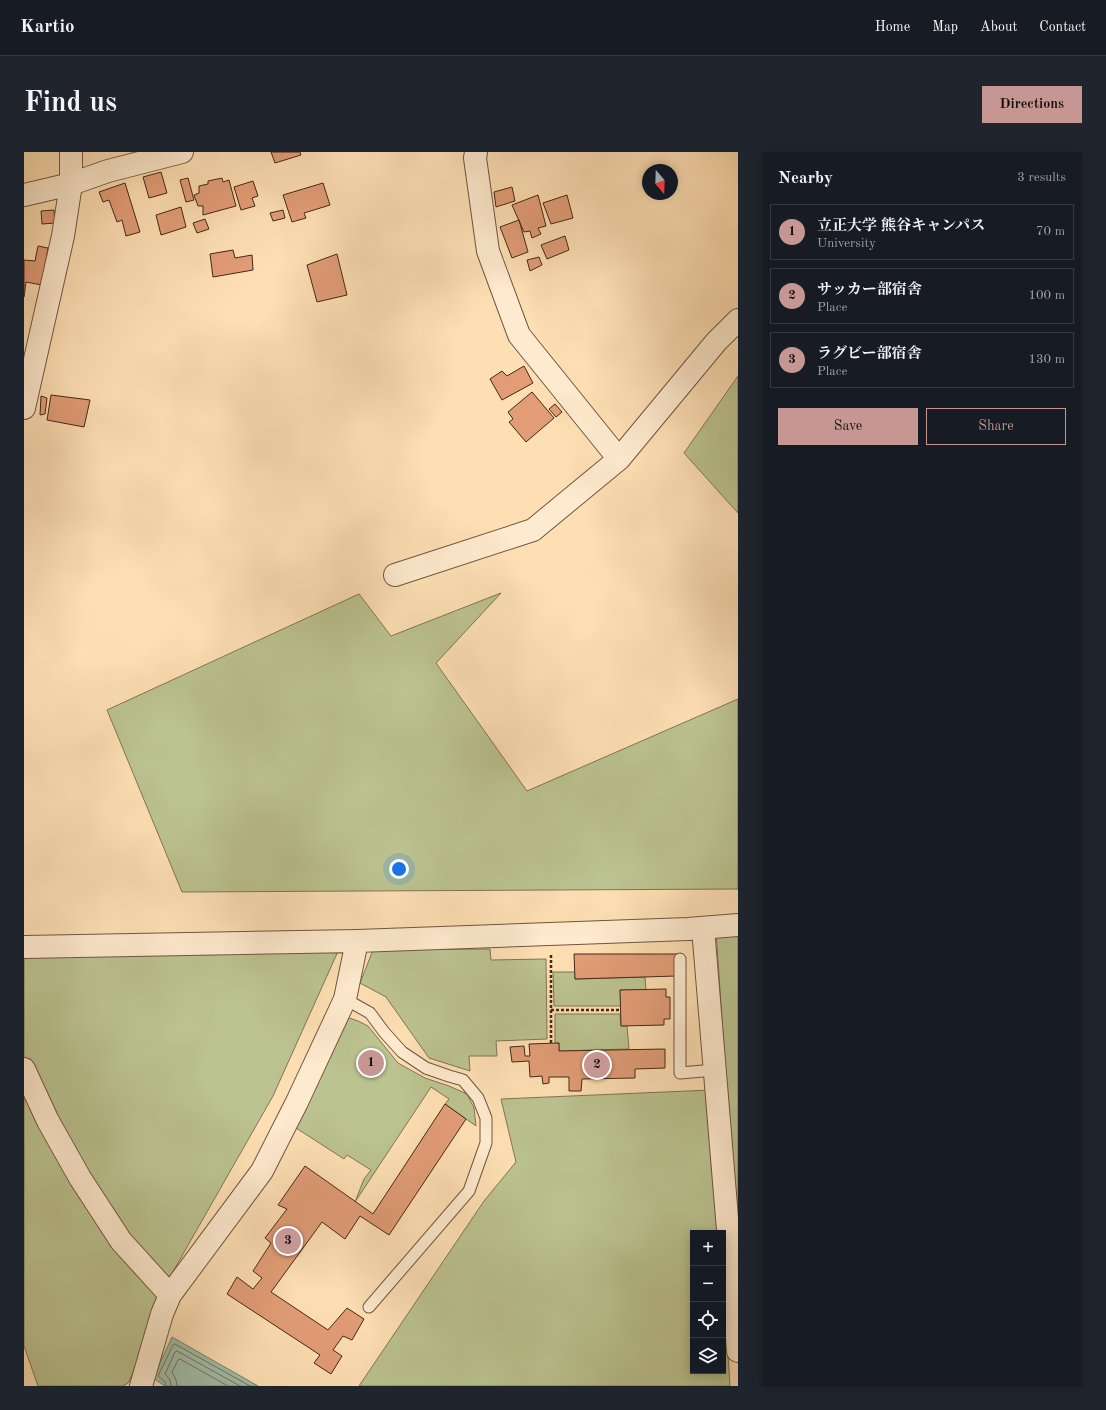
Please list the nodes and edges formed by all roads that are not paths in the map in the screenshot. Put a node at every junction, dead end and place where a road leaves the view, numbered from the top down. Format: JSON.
{"nodes":[{"id":1,"x":71,"y":152,"type":"edge"},
{"id":2,"x":182,"y":152,"type":"edge"},
{"id":3,"x":476,"y":152,"type":"edge"},
{"id":4,"x":71,"y":184,"type":"junction"},
{"id":5,"x":24,"y":195,"type":"edge"},
{"id":6,"x":738,"y":320,"type":"edge"},
{"id":7,"x":24,"y":408,"type":"edge"},
{"id":8,"x":619,"y":458,"type":"junction"},
{"id":9,"x":395,"y":575,"type":"dead end"},
{"id":10,"x":738,"y":925,"type":"edge"},
{"id":11,"x":703,"y":928,"type":"junction"},
{"id":12,"x":357,"y":941,"type":"junction"},
{"id":13,"x":24,"y":947,"type":"edge"},
{"id":14,"x":680,"y":958,"type":"dead end"},
{"id":15,"x":345,"y":999,"type":"junction"},
{"id":16,"x":24,"y":1069,"type":"edge"},
{"id":17,"x":715,"y":1070,"type":"junction"},
{"id":18,"x":170,"y":1295,"type":"junction"},
{"id":19,"x":369,"y":1307,"type":"dead end"},
{"id":20,"x":738,"y":1351,"type":"edge"},
{"id":21,"x":141,"y":1386,"type":"edge"}],
"edges":[{"from":1,"to":4,"type":"street"},
{"from":2,"to":4,"type":"street"},
{"from":3,"to":8,"type":"street"},
{"from":4,"to":5,"type":"street"},
{"from":4,"to":7,"type":"street"},
{"from":6,"to":8,"type":"street"},
{"from":8,"to":9,"type":"street"},
{"from":10,"to":11,"type":"street"},
{"from":11,"to":12,"type":"street"},
{"from":11,"to":17,"type":"street"},
{"from":12,"to":13,"type":"street"},
{"from":12,"to":15,"type":"street"},
{"from":14,"to":17,"type":"lane"},
{"from":15,"to":18,"type":"street"},
{"from":15,"to":19,"type":"lane"},
{"from":16,"to":18,"type":"street"},
{"from":17,"to":20,"type":"street"},
{"from":18,"to":21,"type":"street"}]}
